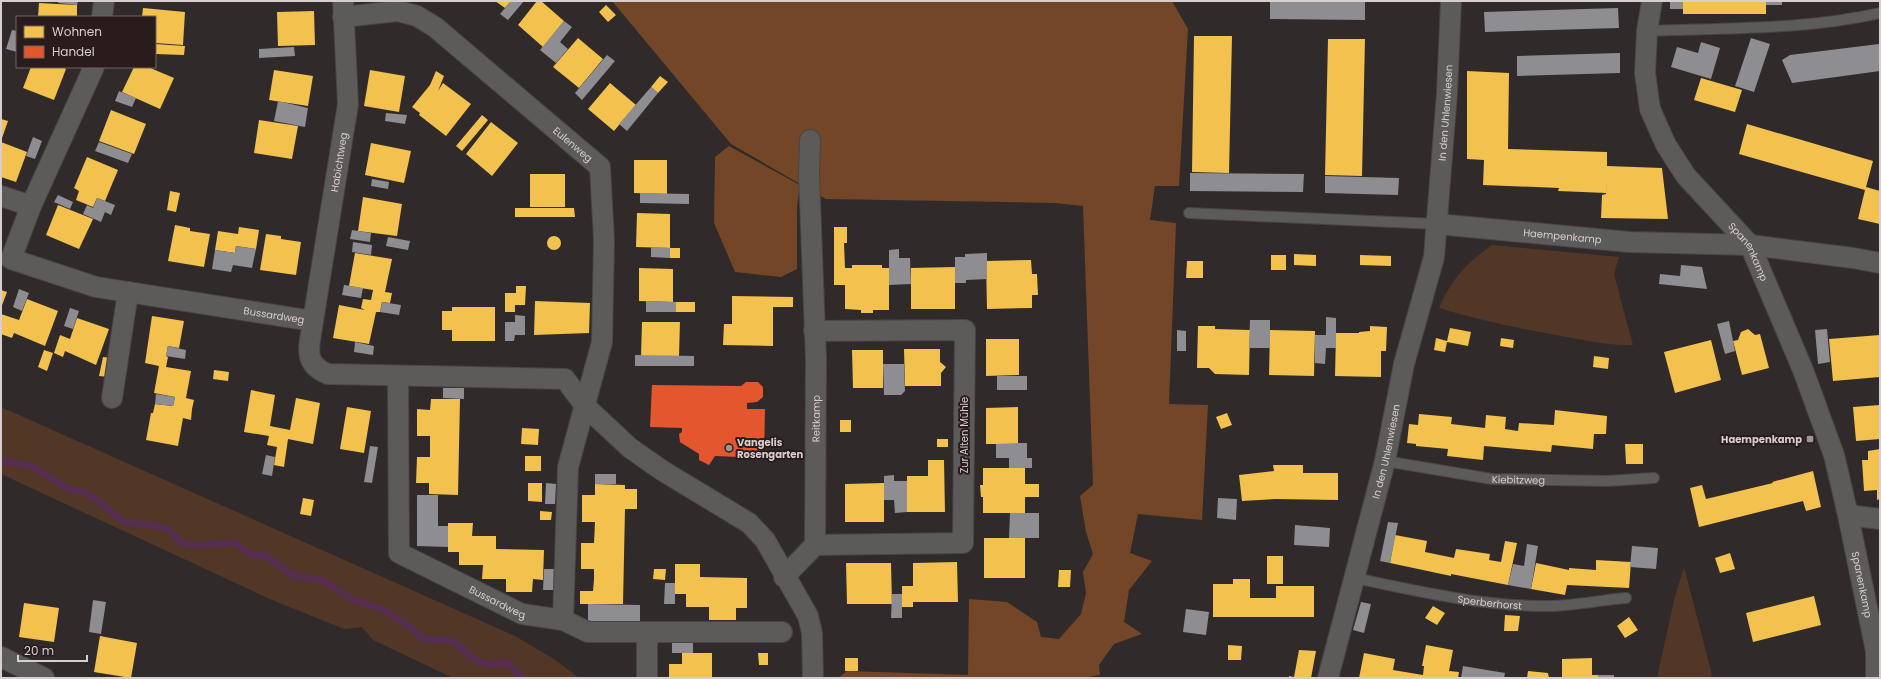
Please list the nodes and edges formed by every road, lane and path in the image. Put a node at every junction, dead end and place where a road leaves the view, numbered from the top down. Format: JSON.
{"nodes":[{"id":1,"x":104,"y":1,"type":"edge"},
{"id":2,"x":1451,"y":1,"type":"edge"},
{"id":3,"x":1652,"y":1,"type":"edge"},
{"id":4,"x":343,"y":9,"type":"edge"},
{"id":5,"x":1880,"y":13,"type":"edge"},
{"id":6,"x":102,"y":16,"type":"edge"},
{"id":7,"x":1647,"y":31,"type":"junction"},
{"id":8,"x":94,"y":68,"type":"edge"},
{"id":9,"x":810,"y":140,"type":"dead end"},
{"id":10,"x":1,"y":196,"type":"edge"},
{"id":11,"x":31,"y":206,"type":"junction"},
{"id":12,"x":1189,"y":214,"type":"dead end"},
{"id":13,"x":1437,"y":224,"type":"junction"},
{"id":14,"x":1750,"y":245,"type":"junction"},
{"id":15,"x":1880,"y":263,"type":"edge"},
{"id":16,"x":128,"y":292,"type":"junction"},
{"id":17,"x":313,"y":321,"type":"junction"},
{"id":18,"x":814,"y":331,"type":"junction"},
{"id":19,"x":398,"y":377,"type":"junction"},
{"id":20,"x":112,"y":398,"type":"dead end"},
{"id":21,"x":585,"y":406,"type":"junction"},
{"id":22,"x":1385,"y":461,"type":"junction"},
{"id":23,"x":1654,"y":478,"type":"dead end"},
{"id":24,"x":1848,"y":515,"type":"junction"},
{"id":25,"x":1880,"y":519,"type":"edge"},
{"id":26,"x":815,"y":544,"type":"junction"},
{"id":27,"x":784,"y":577,"type":"junction"},
{"id":28,"x":1355,"y":578,"type":"junction"},
{"id":29,"x":1626,"y":598,"type":"dead end"},
{"id":30,"x":563,"y":620,"type":"junction"},
{"id":31,"x":782,"y":632,"type":"dead end"},
{"id":32,"x":647,"y":633,"type":"junction"},
{"id":33,"x":1878,"y":651,"type":"edge"},
{"id":34,"x":1,"y":657,"type":"edge"},
{"id":35,"x":44,"y":678,"type":"edge"},
{"id":36,"x":647,"y":678,"type":"edge"},
{"id":37,"x":813,"y":678,"type":"edge"},
{"id":38,"x":1328,"y":678,"type":"edge"},
{"id":39,"x":1876,"y":678,"type":"edge"}],
"edges":[{"from":1,"to":6,"type":"street"},
{"from":2,"to":13,"type":"street","name":"In den Uhlenwiesen"},
{"from":3,"to":7,"type":"street","name":"Spanenkamp"},
{"from":4,"to":17,"type":"street","name":"Habichtweg"},
{"from":4,"to":21,"type":"street","name":"Eulenweg"},
{"from":5,"to":7,"type":"lane"},
{"from":7,"to":14,"type":"street","name":"Spanenkamp"},
{"from":8,"to":11,"type":"street"},
{"from":9,"to":18,"type":"street","name":"Reitkamp"},
{"from":10,"to":11,"type":"street"},
{"from":11,"to":16,"type":"street","name":"Bussardweg"},
{"from":12,"to":13,"type":"lane"},
{"from":13,"to":14,"type":"street","name":"Haempenkamp"},
{"from":13,"to":22,"type":"street","name":"In den Uhlenwiesen"},
{"from":14,"to":15,"type":"street","name":"Haempenkamp"},
{"from":14,"to":24,"type":"street","name":"Spanenkamp"},
{"from":16,"to":17,"type":"street","name":"Bussardweg"},
{"from":16,"to":20,"type":"street"},
{"from":17,"to":19,"type":"street","name":"Bussardweg"},
{"from":18,"to":26,"type":"street","name":"Reitkamp"},
{"from":18,"to":26,"type":"street","name":"Zur Alten Mühle"},
{"from":19,"to":21,"type":"street","name":"Bussardweg"},
{"from":19,"to":30,"type":"street","name":"Bussardweg"},
{"from":21,"to":27,"type":"street","name":"Bussardweg"},
{"from":21,"to":30,"type":"street"},
{"from":22,"to":23,"type":"lane","name":"Kiebitzweg"},
{"from":22,"to":28,"type":"street","name":"In den Uhlenwiesen"},
{"from":24,"to":25,"type":"street"},
{"from":24,"to":33,"type":"street","name":"Spanenkamp"},
{"from":26,"to":27,"type":"street"},
{"from":27,"to":37,"type":"street"},
{"from":28,"to":29,"type":"lane","name":"Sperberhorst"},
{"from":28,"to":38,"type":"street","name":"In den Uhlenwiesen"},
{"from":30,"to":32,"type":"street"},
{"from":31,"to":32,"type":"street"},
{"from":32,"to":36,"type":"street"},
{"from":33,"to":39,"type":"street","name":"Spanenkamp"},
{"from":34,"to":35,"type":"street"}]}
